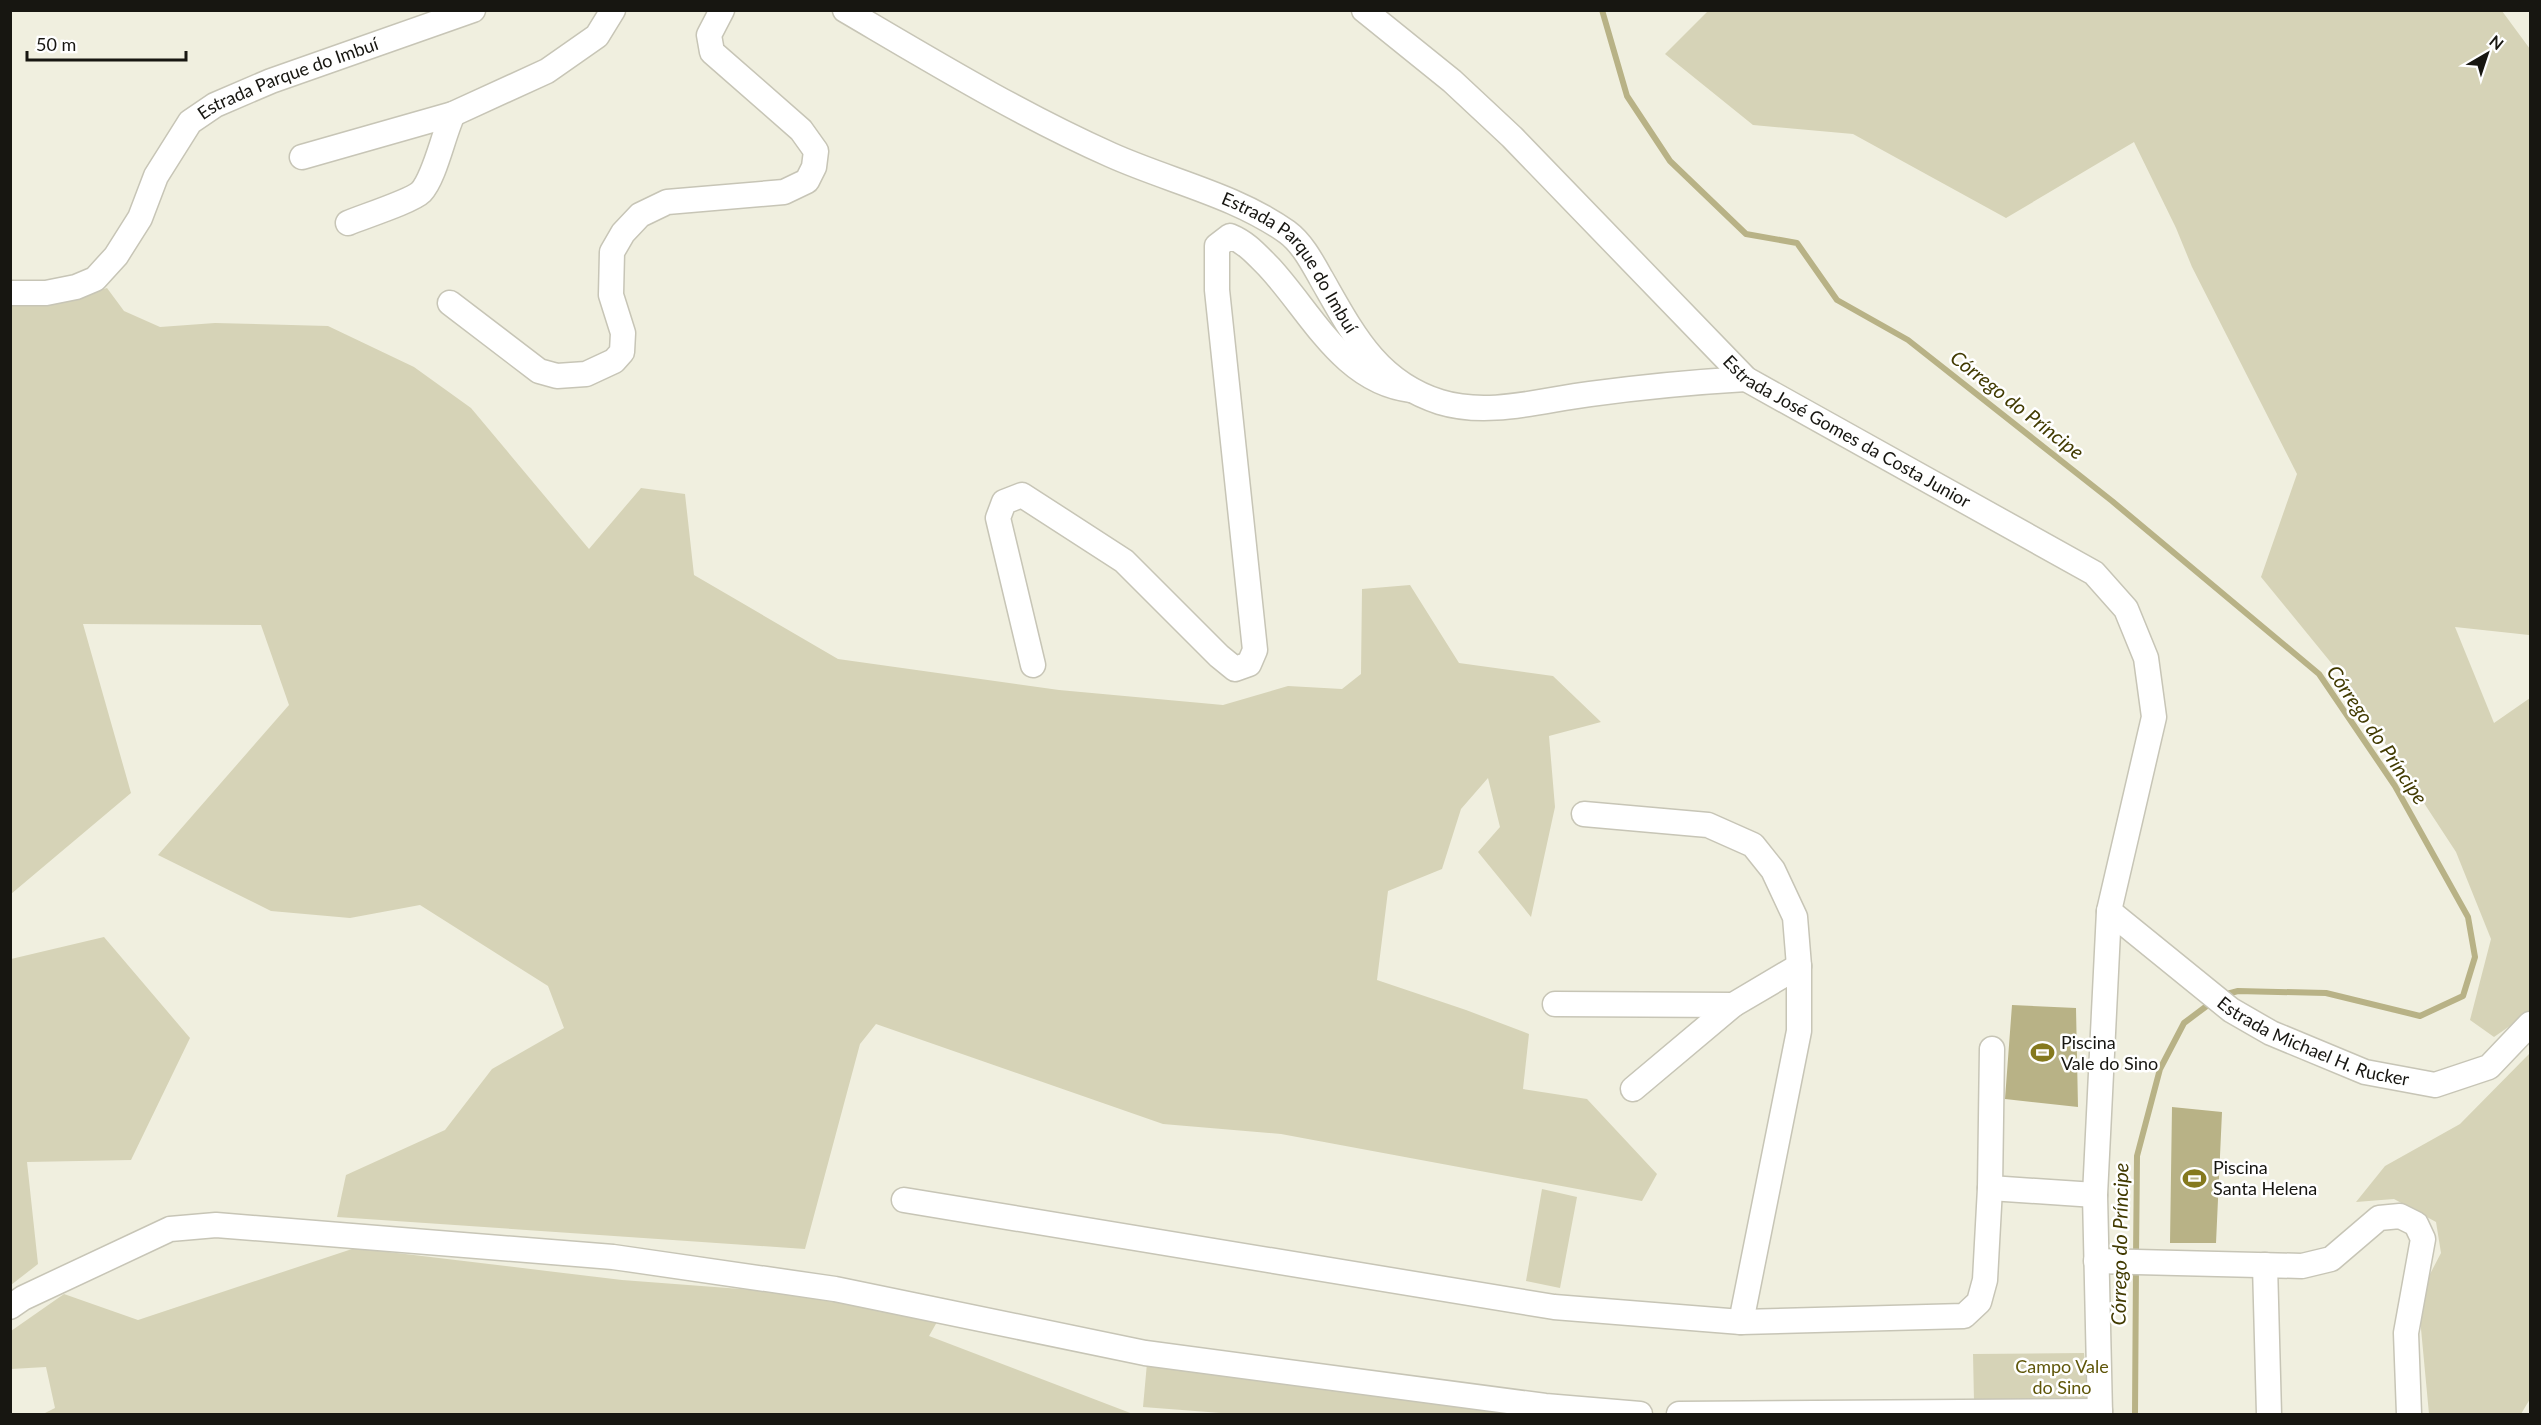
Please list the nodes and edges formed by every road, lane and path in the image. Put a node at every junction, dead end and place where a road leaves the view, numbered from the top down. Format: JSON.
{"nodes":[{"id":1,"x":473,"y":10,"type":"edge"},
{"id":2,"x":613,"y":10,"type":"edge"},
{"id":3,"x":722,"y":10,"type":"edge"},
{"id":4,"x":845,"y":10,"type":"edge"},
{"id":5,"x":1364,"y":10,"type":"edge"},
{"id":6,"x":453,"y":114,"type":"junction"},
{"id":7,"x":302,"y":157,"type":"dead end"},
{"id":8,"x":348,"y":223,"type":"dead end"},
{"id":9,"x":10,"y":293,"type":"edge"},
{"id":10,"x":450,"y":303,"type":"dead end"},
{"id":11,"x":1746,"y":379,"type":"junction"},
{"id":12,"x":1411,"y":390,"type":"junction"},
{"id":13,"x":1033,"y":665,"type":"dead end"},
{"id":14,"x":1584,"y":814,"type":"dead end"},
{"id":15,"x":2109,"y":911,"type":"junction"},
{"id":16,"x":1800,"y":966,"type":"junction"},
{"id":17,"x":1555,"y":1004,"type":"dead end"},
{"id":18,"x":1733,"y":1005,"type":"junction"},
{"id":19,"x":2530,"y":1024,"type":"edge"},
{"id":20,"x":1992,"y":1049,"type":"dead end"},
{"id":21,"x":1633,"y":1089,"type":"dead end"},
{"id":22,"x":1990,"y":1188,"type":"junction"},
{"id":23,"x":2095,"y":1196,"type":"junction"},
{"id":24,"x":904,"y":1200,"type":"dead end"},
{"id":25,"x":2097,"y":1261,"type":"junction"},
{"id":26,"x":2265,"y":1265,"type":"junction"},
{"id":27,"x":10,"y":1307,"type":"edge"},
{"id":28,"x":1742,"y":1323,"type":"junction"},
{"id":29,"x":2100,"y":1413,"type":"edge"},
{"id":30,"x":1640,"y":1414,"type":"edge"},
{"id":31,"x":1679,"y":1414,"type":"edge"},
{"id":32,"x":2269,"y":1414,"type":"edge"},
{"id":33,"x":2409,"y":1414,"type":"edge"}],
"edges":[{"from":1,"to":9,"type":"street","name":"Estrada Parque do Imbuí"},
{"from":2,"to":6,"type":"street"},
{"from":3,"to":10,"type":"street"},
{"from":4,"to":12,"type":"street","name":"Estrada Parque do Imbuí"},
{"from":5,"to":11,"type":"street","name":"Estrada José Gomes da Costa Junior"},
{"from":6,"to":7,"type":"street"},
{"from":6,"to":8,"type":"street"},
{"from":11,"to":12,"type":"street","name":"Estrada Parque do Imbuí"},
{"from":11,"to":15,"type":"street","name":"Estrada José Gomes da Costa Junior"},
{"from":12,"to":13,"type":"street"},
{"from":14,"to":16,"type":"street"},
{"from":15,"to":19,"type":"street","name":"Estrada Michael H. Rucker"},
{"from":15,"to":23,"type":"street","name":"Estrada José Gomes da Costa Junior"},
{"from":16,"to":18,"type":"street"},
{"from":16,"to":28,"type":"street"},
{"from":17,"to":18,"type":"street"},
{"from":18,"to":21,"type":"street"},
{"from":20,"to":22,"type":"street"},
{"from":22,"to":23,"type":"street"},
{"from":22,"to":28,"type":"street"},
{"from":23,"to":25,"type":"street","name":"Estrada José Gomes da Costa Junior"},
{"from":24,"to":28,"type":"street"},
{"from":25,"to":26,"type":"street"},
{"from":25,"to":29,"type":"street","name":"Estrada José Gomes da Costa Junior"},
{"from":26,"to":32,"type":"street"},
{"from":26,"to":33,"type":"street"},
{"from":27,"to":30,"type":"street"},
{"from":29,"to":31,"type":"street"}]}
